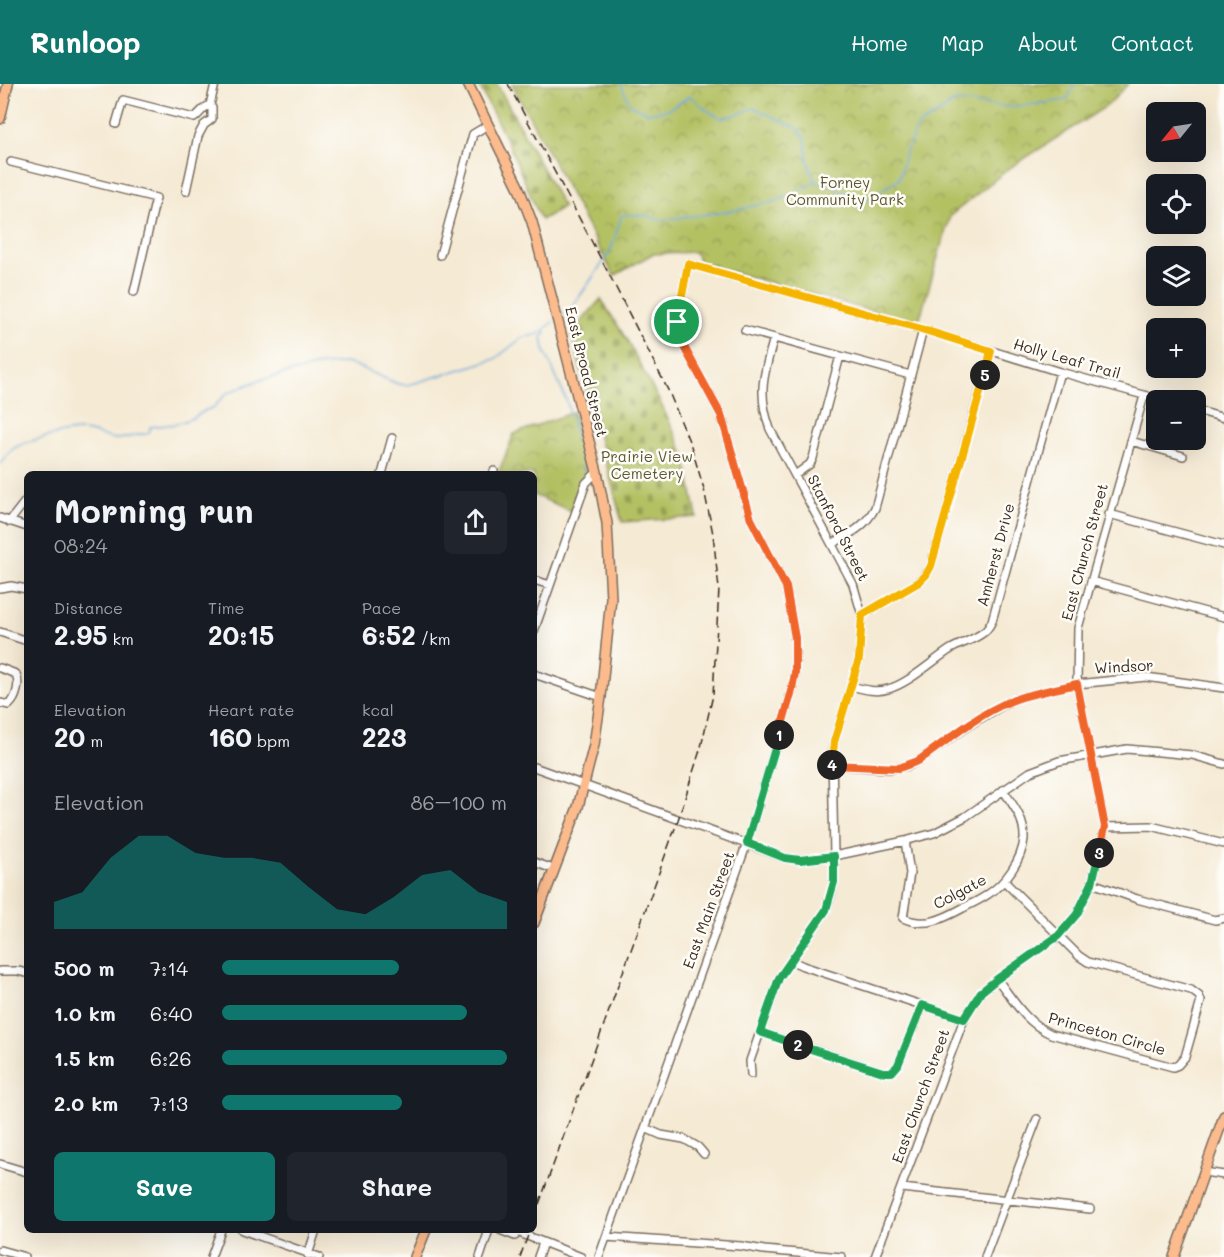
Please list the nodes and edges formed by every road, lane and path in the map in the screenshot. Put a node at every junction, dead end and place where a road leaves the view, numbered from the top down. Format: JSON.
{"nodes":[{"id":1,"x":8,"y":84,"type":"edge"},
{"id":2,"x":215,"y":84,"type":"edge"},
{"id":3,"x":468,"y":84,"type":"edge"},
{"id":4,"x":210,"y":105,"type":"junction"},
{"id":5,"x":0,"y":119,"type":"edge"},
{"id":6,"x":116,"y":124,"type":"dead end"},
{"id":7,"x":488,"y":125,"type":"junction"},
{"id":8,"x":11,"y":162,"type":"dead end"},
{"id":9,"x":186,"y":191,"type":"dead end"},
{"id":10,"x":440,"y":255,"type":"dead end"},
{"id":11,"x":688,"y":264,"type":"joint"},
{"id":12,"x":134,"y":292,"type":"dead end"},
{"id":13,"x":745,"y":330,"type":"dead end"},
{"id":14,"x":923,"y":330,"type":"junction"},
{"id":15,"x":774,"y":338,"type":"junction"},
{"id":16,"x":991,"y":351,"type":"junction"},
{"id":17,"x":840,"y":356,"type":"junction"},
{"id":18,"x":1060,"y":372,"type":"junction"},
{"id":19,"x":910,"y":375,"type":"junction"},
{"id":20,"x":1144,"y":396,"type":"joint"},
{"id":21,"x":1206,"y":413,"type":"edge"},
{"id":22,"x":1224,"y":418,"type":"edge"},
{"id":23,"x":392,"y":438,"type":"dead end"},
{"id":24,"x":1131,"y":441,"type":"junction"},
{"id":25,"x":1183,"y":456,"type":"dead end"},
{"id":26,"x":383,"y":471,"type":"edge"},
{"id":27,"x":597,"y":472,"type":"junction"},
{"id":28,"x":795,"y":475,"type":"junction"},
{"id":29,"x":24,"y":503,"type":"edge"},
{"id":30,"x":1109,"y":514,"type":"junction"},
{"id":31,"x":0,"y":518,"type":"edge"},
{"id":32,"x":9,"y":522,"type":"junction"},
{"id":33,"x":24,"y":526,"type":"edge"},
{"id":34,"x":832,"y":544,"type":"junction"},
{"id":35,"x":1224,"y":545,"type":"edge"},
{"id":36,"x":537,"y":581,"type":"edge"},
{"id":37,"x":1091,"y":581,"type":"junction"},
{"id":38,"x":550,"y":585,"type":"junction"},
{"id":39,"x":0,"y":588,"type":"edge"},
{"id":40,"x":24,"y":588,"type":"edge"},
{"id":41,"x":862,"y":615,"type":"junction"},
{"id":42,"x":1224,"y":617,"type":"edge"},
{"id":43,"x":537,"y":622,"type":"edge"},
{"id":44,"x":0,"y":632,"type":"edge"},
{"id":45,"x":24,"y":640,"type":"edge"},
{"id":46,"x":0,"y":668,"type":"edge"},
{"id":47,"x":537,"y":675,"type":"edge"},
{"id":48,"x":1077,"y":684,"type":"junction"},
{"id":49,"x":851,"y":686,"type":"junction"},
{"id":50,"x":1224,"y":688,"type":"edge"},
{"id":51,"x":601,"y":698,"type":"junction"},
{"id":52,"x":0,"y":703,"type":"edge"},
{"id":53,"x":1092,"y":756,"type":"junction"},
{"id":54,"x":1224,"y":764,"type":"edge"},
{"id":55,"x":831,"y":765,"type":"junction"},
{"id":56,"x":537,"y":768,"type":"edge"},
{"id":57,"x":584,"y":786,"type":"junction"},
{"id":58,"x":1003,"y":790,"type":"junction"},
{"id":59,"x":1105,"y":827,"type":"junction"},
{"id":60,"x":905,"y":841,"type":"junction"},
{"id":61,"x":747,"y":843,"type":"junction"},
{"id":62,"x":1224,"y":844,"type":"edge"},
{"id":63,"x":834,"y":856,"type":"junction"},
{"id":64,"x":537,"y":863,"type":"edge"},
{"id":65,"x":553,"y":869,"type":"junction"},
{"id":66,"x":1004,"y":881,"type":"junction"},
{"id":67,"x":1092,"y":883,"type":"junction"},
{"id":68,"x":537,"y":914,"type":"edge"},
{"id":69,"x":1224,"y":918,"type":"edge"},
{"id":70,"x":1058,"y":936,"type":"junction"},
{"id":71,"x":792,"y":961,"type":"junction"},
{"id":72,"x":0,"y":971,"type":"edge"},
{"id":73,"x":24,"y":972,"type":"edge"},
{"id":74,"x":997,"y":979,"type":"junction"},
{"id":75,"x":922,"y":1005,"type":"junction"},
{"id":76,"x":964,"y":1019,"type":"junction"},
{"id":77,"x":760,"y":1032,"type":"junction"},
{"id":78,"x":751,"y":1074,"type":"dead end"},
{"id":79,"x":1224,"y":1116,"type":"edge"},
{"id":80,"x":1037,"y":1119,"type":"dead end"},
{"id":81,"x":645,"y":1128,"type":"junction"},
{"id":82,"x":704,"y":1154,"type":"dead end"},
{"id":83,"x":0,"y":1164,"type":"edge"},
{"id":84,"x":24,"y":1171,"type":"edge"},
{"id":85,"x":1204,"y":1172,"type":"junction"},
{"id":86,"x":1224,"y":1175,"type":"edge"},
{"id":87,"x":902,"y":1188,"type":"junction"},
{"id":88,"x":1006,"y":1200,"type":"junction"},
{"id":89,"x":1090,"y":1209,"type":"dead end"},
{"id":90,"x":220,"y":1233,"type":"edge"},
{"id":91,"x":250,"y":1233,"type":"edge"},
{"id":92,"x":315,"y":1233,"type":"edge"},
{"id":93,"x":425,"y":1233,"type":"edge"},
{"id":94,"x":488,"y":1233,"type":"edge"},
{"id":95,"x":510,"y":1233,"type":"edge"},
{"id":96,"x":518,"y":1233,"type":"edge"},
{"id":97,"x":527,"y":1238,"type":"junction"},
{"id":98,"x":606,"y":1238,"type":"junction"},
{"id":99,"x":543,"y":1243,"type":"junction"},
{"id":100,"x":0,"y":1250,"type":"edge"},
{"id":101,"x":307,"y":1255,"type":"edge"},
{"id":102,"x":26,"y":1257,"type":"edge"},
{"id":103,"x":211,"y":1257,"type":"edge"},
{"id":104,"x":319,"y":1257,"type":"edge"},
{"id":105,"x":415,"y":1257,"type":"edge"},
{"id":106,"x":480,"y":1257,"type":"edge"},
{"id":107,"x":538,"y":1257,"type":"edge"},
{"id":108,"x":581,"y":1257,"type":"edge"},
{"id":109,"x":599,"y":1257,"type":"edge"},
{"id":110,"x":842,"y":1257,"type":"edge"},
{"id":111,"x":875,"y":1257,"type":"edge"},
{"id":112,"x":985,"y":1257,"type":"edge"},
{"id":113,"x":1174,"y":1257,"type":"edge"}],
"edges":[{"from":1,"to":5,"type":"main road"},
{"from":2,"to":4,"type":"street"},
{"from":3,"to":7,"type":"main road","name":"East Broad Street"},
{"from":4,"to":6,"type":"street"},
{"from":4,"to":9,"type":"street"},
{"from":7,"to":10,"type":"street"},
{"from":7,"to":27,"type":"main road","name":"East Broad Street"},
{"from":8,"to":12,"type":"street"},
{"from":11,"to":14,"type":"street","name":"Holly Leaf Trail"},
{"from":11,"to":61,"type":"street","name":"East Main Street"},
{"from":13,"to":15,"type":"street"},
{"from":14,"to":16,"type":"street","name":"Holly Leaf Trail"},
{"from":14,"to":19,"type":"street"},
{"from":15,"to":17,"type":"street"},
{"from":15,"to":28,"type":"street","name":"Stanford Street"},
{"from":16,"to":18,"type":"street","name":"Holly Leaf Trail"},
{"from":16,"to":41,"type":"street"},
{"from":17,"to":19,"type":"street"},
{"from":17,"to":28,"type":"street"},
{"from":18,"to":20,"type":"street","name":"Holly Leaf Trail"},
{"from":18,"to":49,"type":"street","name":"Amherst Drive"},
{"from":19,"to":34,"type":"street"},
{"from":20,"to":24,"type":"street","name":"East Church Street"},
{"from":21,"to":22,"type":"street"},
{"from":23,"to":26,"type":"street"},
{"from":24,"to":25,"type":"street"},
{"from":24,"to":30,"type":"street","name":"East Church Street"},
{"from":27,"to":38,"type":"street"},
{"from":27,"to":51,"type":"main road","name":"East Broad Street"},
{"from":28,"to":34,"type":"street","name":"Stanford Street"},
{"from":29,"to":32,"type":"street"},
{"from":30,"to":35,"type":"street"},
{"from":30,"to":37,"type":"street","name":"East Church Street"},
{"from":31,"to":32,"type":"street"},
{"from":32,"to":33,"type":"street"},
{"from":34,"to":41,"type":"street","name":"Stanford Street"},
{"from":36,"to":38,"type":"street"},
{"from":37,"to":42,"type":"street"},
{"from":37,"to":48,"type":"street","name":"East Church Street"},
{"from":38,"to":43,"type":"street"},
{"from":39,"to":40,"type":"street"},
{"from":41,"to":49,"type":"street","name":"Stanford Street"},
{"from":44,"to":45,"type":"street"},
{"from":46,"to":52,"type":"street"},
{"from":47,"to":51,"type":"street"},
{"from":48,"to":50,"type":"street","name":"Windsor"},
{"from":48,"to":53,"type":"street","name":"East Church Street"},
{"from":48,"to":55,"type":"street","name":"Windsor"},
{"from":49,"to":55,"type":"street","name":"Stanford Street"},
{"from":51,"to":57,"type":"main road","name":"East Broad Street"},
{"from":53,"to":54,"type":"street"},
{"from":53,"to":58,"type":"street"},
{"from":53,"to":59,"type":"street","name":"East Church Street"},
{"from":55,"to":63,"type":"street","name":"Stanford Street"},
{"from":56,"to":57,"type":"street"},
{"from":57,"to":61,"type":"street"},
{"from":57,"to":65,"type":"main road","name":"East Broad Street"},
{"from":58,"to":60,"type":"street"},
{"from":58,"to":66,"type":"street","name":"Colgate"},
{"from":59,"to":62,"type":"street"},
{"from":59,"to":67,"type":"street","name":"East Church Street"},
{"from":60,"to":63,"type":"street"},
{"from":60,"to":66,"type":"street","name":"Colgate"},
{"from":61,"to":63,"type":"street"},
{"from":61,"to":81,"type":"street","name":"East Main Street"},
{"from":63,"to":71,"type":"street","name":"Stanford Street"},
{"from":64,"to":65,"type":"street"},
{"from":65,"to":68,"type":"main road","name":"East Broad Street"},
{"from":66,"to":70,"type":"street","name":"Princeton Circle"},
{"from":67,"to":69,"type":"street"},
{"from":67,"to":70,"type":"street","name":"East Church Street"},
{"from":70,"to":74,"type":"street","name":"East Church Street"},
{"from":70,"to":74,"type":"street","name":"Princeton Circle"},
{"from":71,"to":75,"type":"street"},
{"from":71,"to":77,"type":"street","name":"Stanford Street"},
{"from":72,"to":73,"type":"street"},
{"from":74,"to":76,"type":"street","name":"East Church Street"},
{"from":75,"to":76,"type":"street"},
{"from":75,"to":77,"type":"street"},
{"from":76,"to":87,"type":"street","name":"East Church Street"},
{"from":77,"to":78,"type":"street","name":"Stanford Street"},
{"from":79,"to":85,"type":"main road"},
{"from":80,"to":88,"type":"street"},
{"from":81,"to":82,"type":"street"},
{"from":81,"to":98,"type":"street","name":"East Main Street"},
{"from":83,"to":84,"type":"street"},
{"from":85,"to":86,"type":"street"},
{"from":85,"to":113,"type":"main road"},
{"from":87,"to":88,"type":"street"},
{"from":87,"to":111,"type":"street","name":"East Church Street"},
{"from":88,"to":89,"type":"street"},
{"from":88,"to":112,"type":"street"},
{"from":90,"to":103,"type":"street"},
{"from":91,"to":101,"type":"street"},
{"from":92,"to":101,"type":"street"},
{"from":93,"to":105,"type":"main road"},
{"from":94,"to":106,"type":"street"},
{"from":95,"to":97,"type":"street"},
{"from":96,"to":97,"type":"street"},
{"from":97,"to":99,"type":"street"},
{"from":98,"to":109,"type":"street","name":"East Main Street"},
{"from":98,"to":110,"type":"street"},
{"from":99,"to":107,"type":"street"},
{"from":99,"to":108,"type":"street"},
{"from":100,"to":102,"type":"street"},
{"from":101,"to":104,"type":"street"}]}
